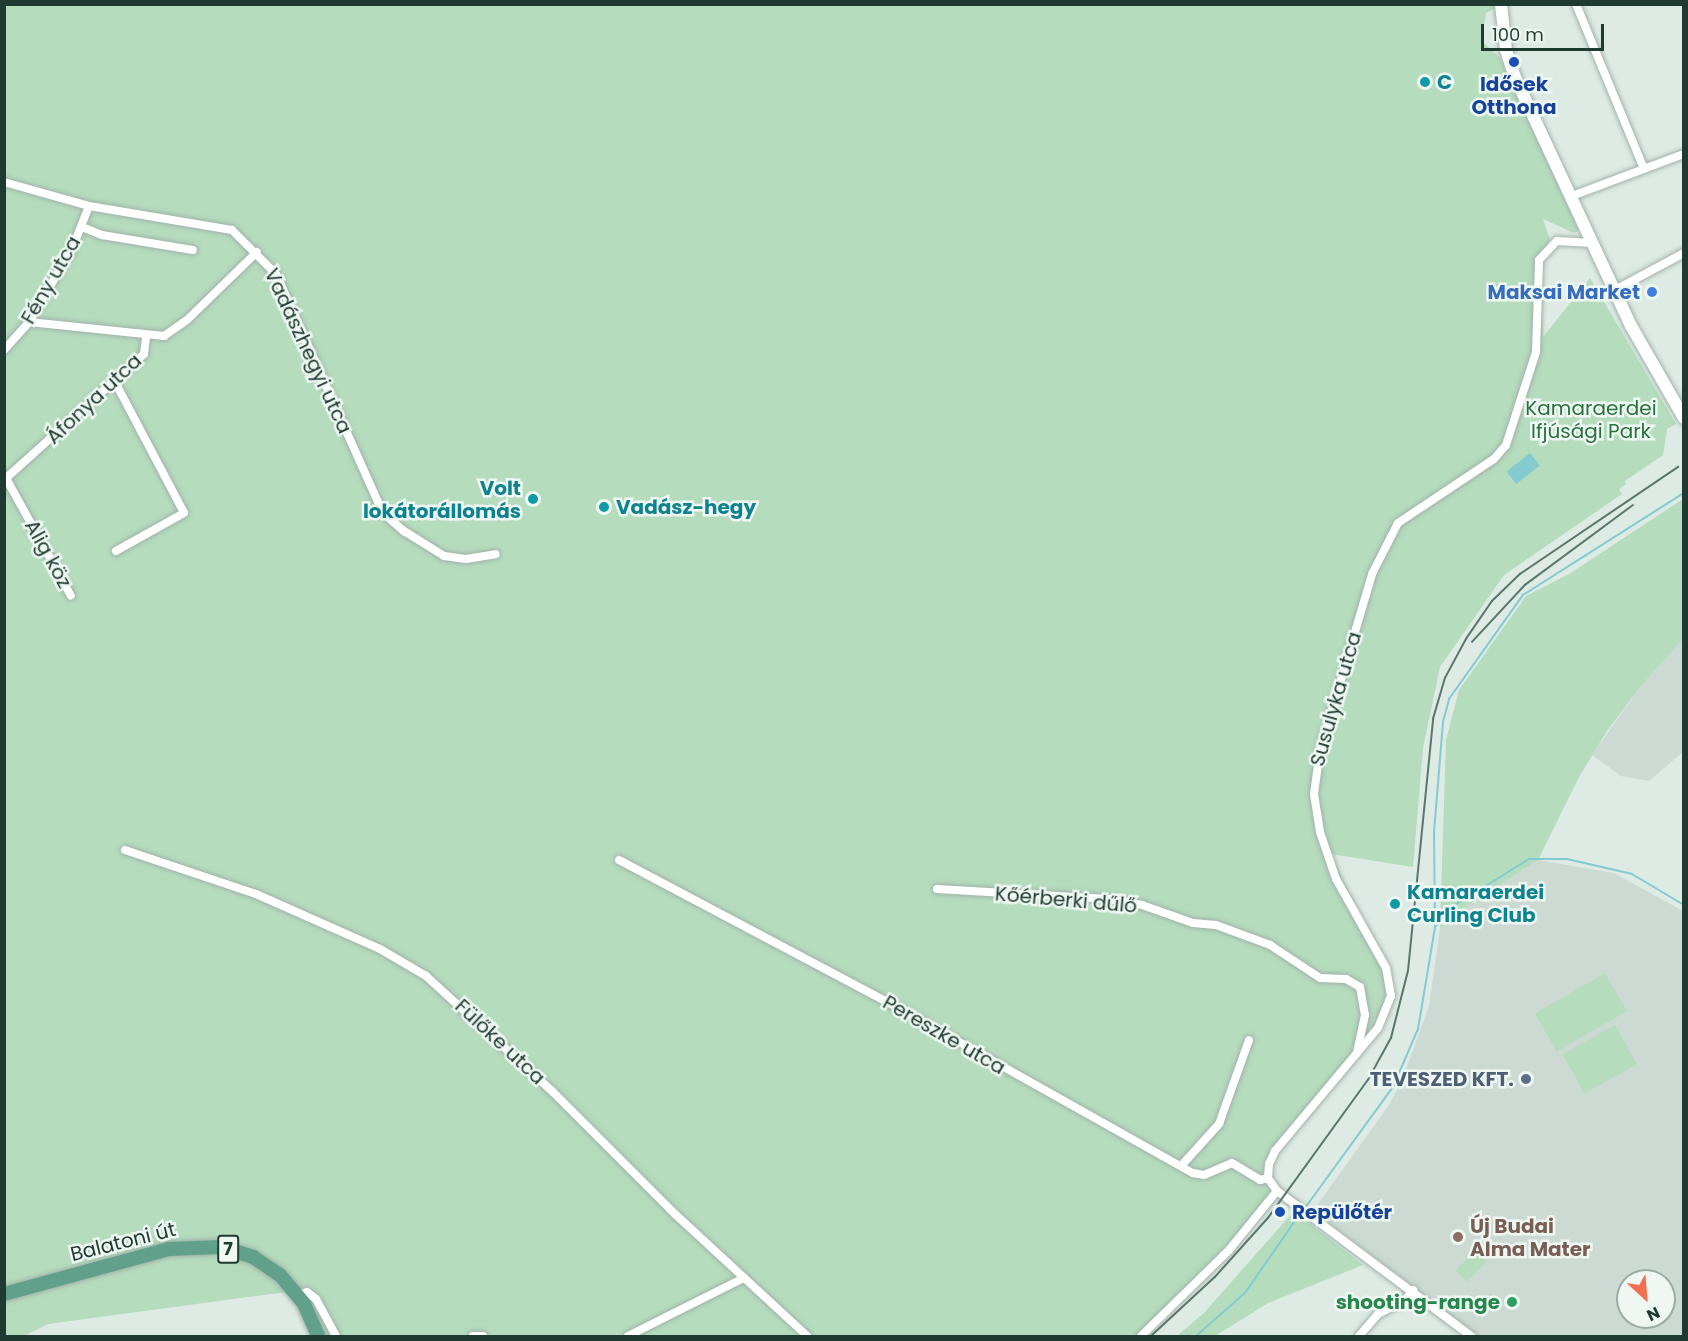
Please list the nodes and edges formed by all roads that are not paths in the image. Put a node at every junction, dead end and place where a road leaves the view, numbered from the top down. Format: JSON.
{"nodes":[{"id":1,"x":1501,"y":4,"type":"edge"},
{"id":2,"x":1576,"y":4,"type":"edge"},
{"id":3,"x":1683,"y":154,"type":"edge"},
{"id":4,"x":1644,"y":169,"type":"junction"},
{"id":5,"x":5,"y":182,"type":"edge"},
{"id":6,"x":1572,"y":196,"type":"junction"},
{"id":7,"x":89,"y":206,"type":"junction"},
{"id":8,"x":82,"y":227,"type":"junction"},
{"id":9,"x":1593,"y":243,"type":"junction"},
{"id":10,"x":193,"y":250,"type":"dead end"},
{"id":11,"x":257,"y":252,"type":"junction"},
{"id":12,"x":1683,"y":253,"type":"edge"},
{"id":13,"x":1615,"y":290,"type":"junction"},
{"id":14,"x":29,"y":322,"type":"junction"},
{"id":15,"x":146,"y":337,"type":"junction"},
{"id":16,"x":4,"y":350,"type":"edge"},
{"id":17,"x":114,"y":380,"type":"junction"},
{"id":18,"x":1683,"y":418,"type":"edge"},
{"id":19,"x":6,"y":480,"type":"edge"},
{"id":20,"x":116,"y":551,"type":"dead end"},
{"id":21,"x":496,"y":554,"type":"dead end"},
{"id":22,"x":71,"y":596,"type":"dead end"},
{"id":23,"x":125,"y":850,"type":"dead end"},
{"id":24,"x":619,"y":860,"type":"dead end"},
{"id":25,"x":937,"y":889,"type":"dead end"},
{"id":26,"x":1249,"y":1040,"type":"dead end"},
{"id":27,"x":1357,"y":1053,"type":"junction"},
{"id":28,"x":1181,"y":1166,"type":"junction"},
{"id":29,"x":1268,"y":1178,"type":"junction"},
{"id":30,"x":1277,"y":1191,"type":"junction"},
{"id":31,"x":744,"y":1278,"type":"junction"},
{"id":32,"x":1413,"y":1290,"type":"junction"},
{"id":33,"x":4,"y":1294,"type":"edge"},
{"id":34,"x":298,"y":1295,"type":"junction"},
{"id":35,"x":318,"y":1336,"type":"edge"},
{"id":36,"x":336,"y":1336,"type":"edge"},
{"id":37,"x":473,"y":1336,"type":"edge"},
{"id":38,"x":483,"y":1336,"type":"edge"},
{"id":39,"x":628,"y":1336,"type":"edge"},
{"id":40,"x":807,"y":1336,"type":"edge"},
{"id":41,"x":1141,"y":1336,"type":"edge"},
{"id":42,"x":1359,"y":1336,"type":"edge"},
{"id":43,"x":1471,"y":1336,"type":"edge"}],
"edges":[{"from":1,"to":6,"type":"street"},
{"from":2,"to":4,"type":"street"},
{"from":3,"to":4,"type":"street"},
{"from":4,"to":6,"type":"street"},
{"from":5,"to":7,"type":"street","name":"Vadászhegyi utca"},
{"from":6,"to":9,"type":"street"},
{"from":7,"to":8,"type":"street","name":"Fény utca"},
{"from":7,"to":11,"type":"street","name":"Vadászhegyi utca"},
{"from":8,"to":10,"type":"street"},
{"from":8,"to":14,"type":"street","name":"Fény utca"},
{"from":9,"to":13,"type":"street"},
{"from":9,"to":27,"type":"street","name":"Susulyka utca"},
{"from":11,"to":15,"type":"street","name":"Áfonya utca"},
{"from":11,"to":21,"type":"street","name":"Vadászhegyi utca"},
{"from":12,"to":13,"type":"street"},
{"from":13,"to":18,"type":"street"},
{"from":14,"to":15,"type":"street"},
{"from":14,"to":16,"type":"street","name":"Fény utca"},
{"from":15,"to":17,"type":"street","name":"Áfonya utca"},
{"from":17,"to":19,"type":"street","name":"Áfonya utca"},
{"from":17,"to":20,"type":"street"},
{"from":19,"to":22,"type":"street","name":"Alig köz"},
{"from":23,"to":31,"type":"street","name":"Fülőke utca"},
{"from":24,"to":28,"type":"street","name":"Pereszke utca"},
{"from":25,"to":27,"type":"street","name":"Kőérberki dűlő"},
{"from":26,"to":28,"type":"street"},
{"from":27,"to":29,"type":"street","name":"Susulyka utca"},
{"from":28,"to":29,"type":"street","name":"Pereszke utca"},
{"from":29,"to":30,"type":"street"},
{"from":30,"to":32,"type":"street"},
{"from":30,"to":41,"type":"street"},
{"from":31,"to":39,"type":"street"},
{"from":31,"to":40,"type":"street","name":"Fülőke utca"},
{"from":32,"to":42,"type":"street"},
{"from":32,"to":43,"type":"street"},
{"from":33,"to":34,"type":"main road","name":"Balatoni út","number":"7"},
{"from":34,"to":35,"type":"main road","name":"Balatoni út","number":"7"},
{"from":34,"to":36,"type":"street"},
{"from":37,"to":38,"type":"street"}]}
